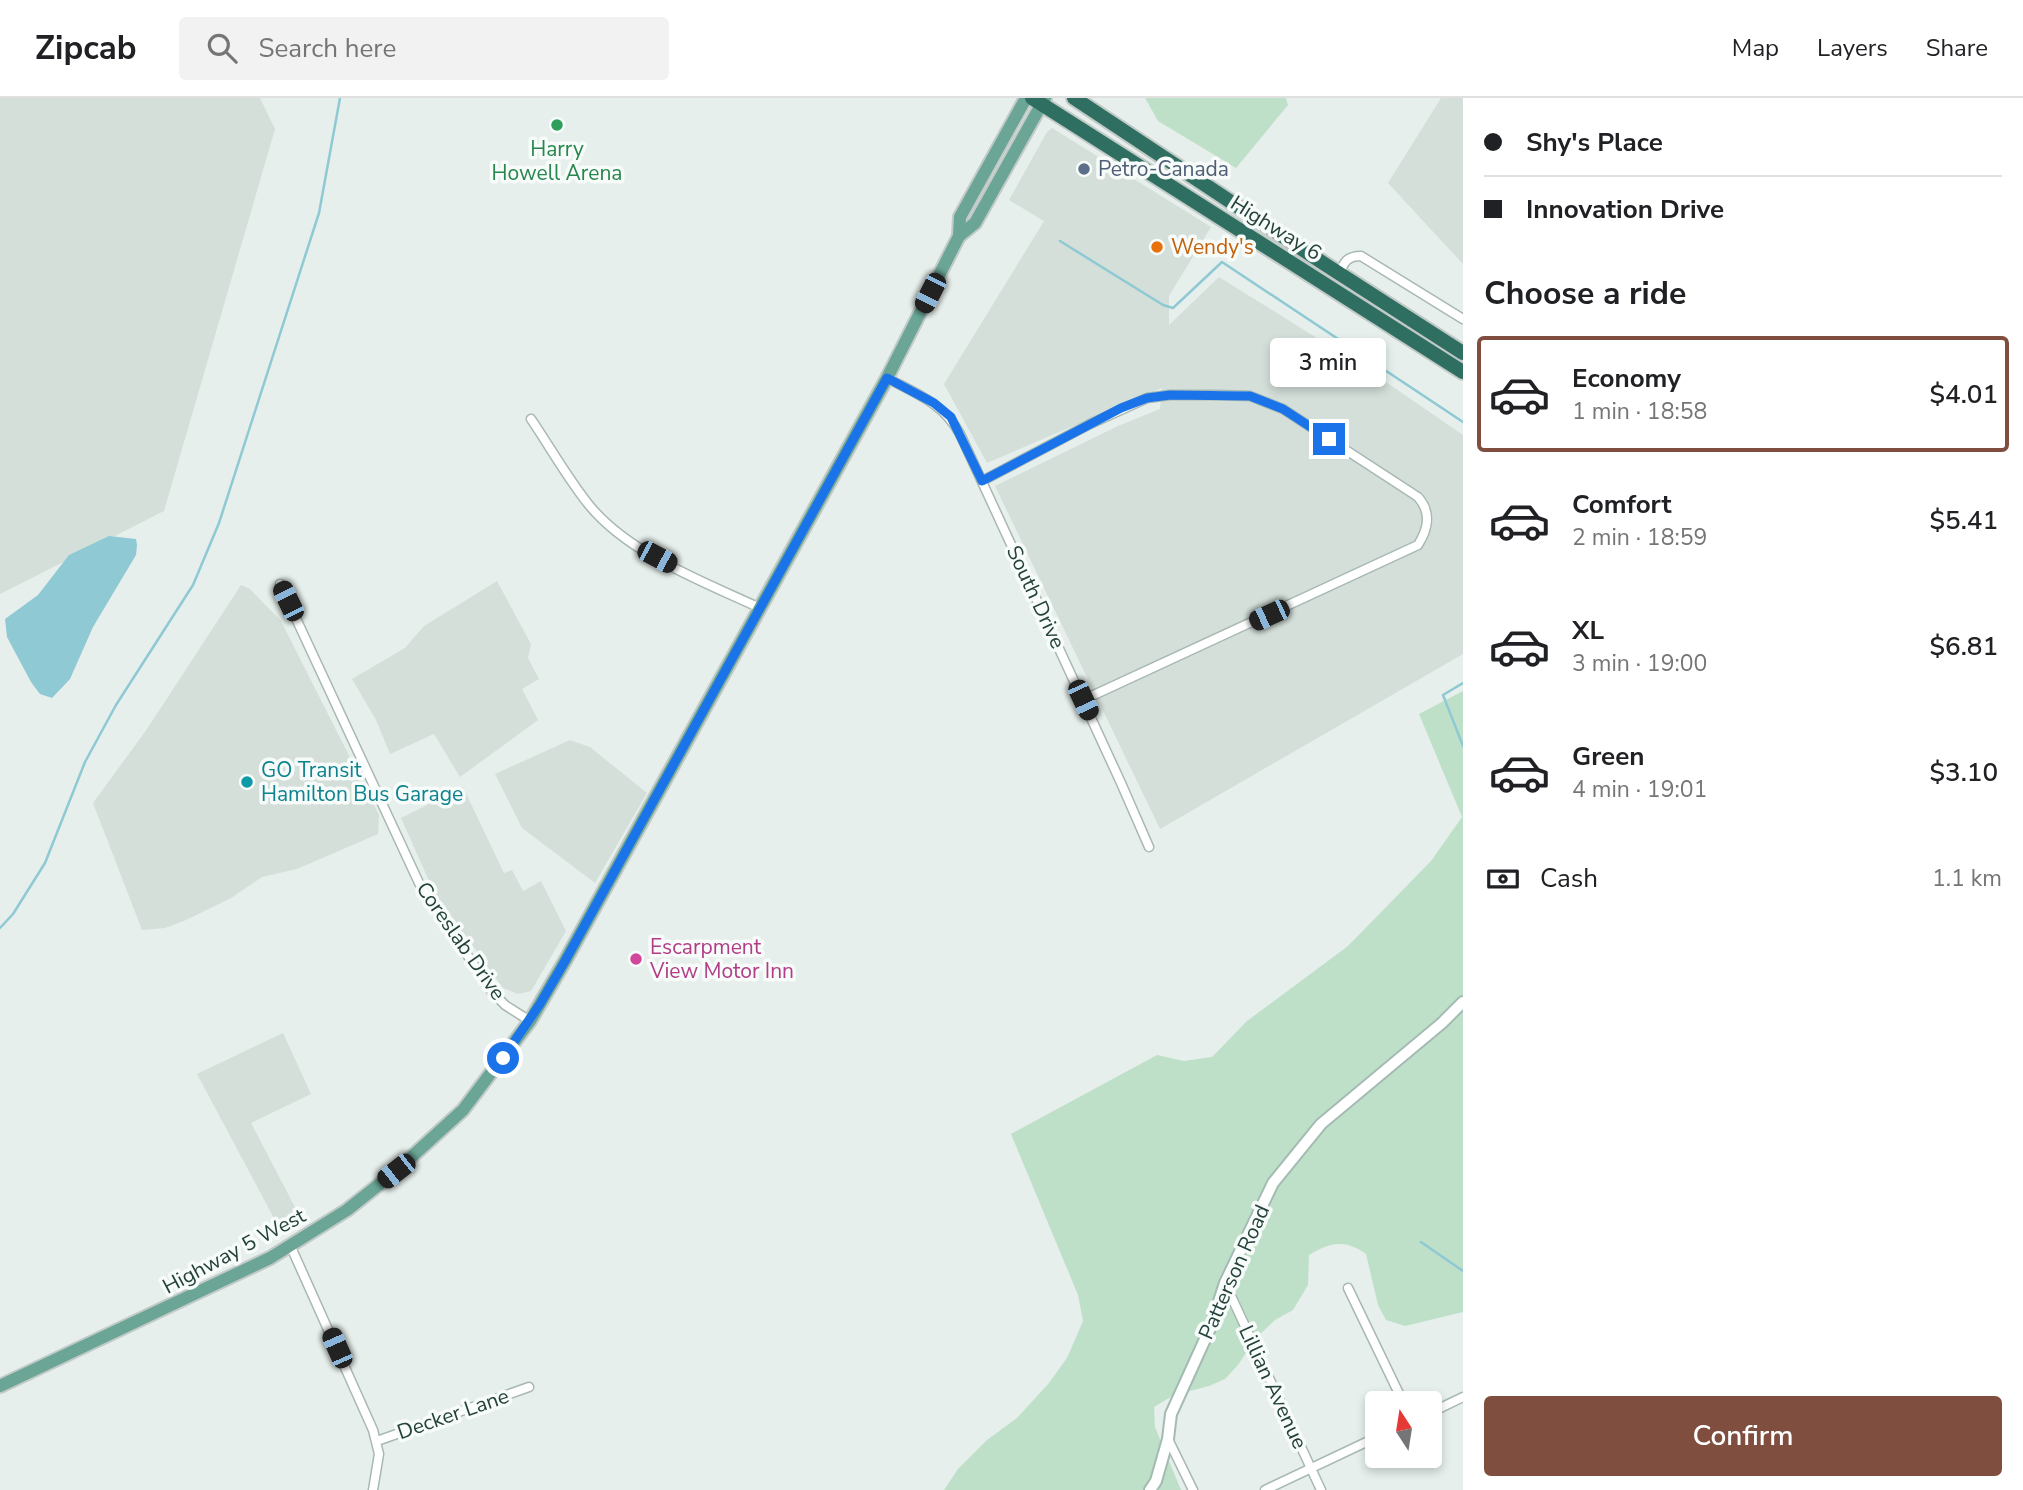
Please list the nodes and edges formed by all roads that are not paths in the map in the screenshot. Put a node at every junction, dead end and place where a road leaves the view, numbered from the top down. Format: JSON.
{"nodes":[{"id":1,"x":1026,"y":98,"type":"edge"},
{"id":2,"x":1074,"y":98,"type":"edge"},
{"id":3,"x":1089,"y":98,"type":"edge"},
{"id":4,"x":1039,"y":100,"type":"edge"},
{"id":5,"x":1102,"y":117,"type":"junction"},
{"id":6,"x":959,"y":236,"type":"junction"},
{"id":7,"x":1322,"y":263,"type":"junction"},
{"id":8,"x":1339,"y":274,"type":"junction"},
{"id":9,"x":1314,"y":276,"type":"junction"},
{"id":10,"x":1463,"y":319,"type":"edge"},
{"id":11,"x":1463,"y":353,"type":"edge"},
{"id":12,"x":1463,"y":372,"type":"edge"},
{"id":13,"x":887,"y":378,"type":"junction"},
{"id":14,"x":531,"y":419,"type":"dead end"},
{"id":15,"x":982,"y":481,"type":"junction"},
{"id":16,"x":280,"y":584,"type":"dead end"},
{"id":17,"x":760,"y":608,"type":"junction"},
{"id":18,"x":1083,"y":700,"type":"junction"},
{"id":19,"x":1149,"y":847,"type":"dead end"},
{"id":20,"x":1463,"y":1002,"type":"edge"},
{"id":21,"x":530,"y":1021,"type":"junction"},
{"id":22,"x":291,"y":1247,"type":"junction"},
{"id":23,"x":1224,"y":1283,"type":"junction"},
{"id":24,"x":1348,"y":1288,"type":"dead end"},
{"id":25,"x":0,"y":1385,"type":"edge"},
{"id":26,"x":529,"y":1387,"type":"dead end"},
{"id":27,"x":1398,"y":1391,"type":"edge"},
{"id":28,"x":1463,"y":1397,"type":"edge"},
{"id":29,"x":1442,"y":1407,"type":"edge"},
{"id":30,"x":1168,"y":1440,"type":"junction"},
{"id":31,"x":377,"y":1441,"type":"junction"},
{"id":32,"x":1365,"y":1443,"type":"edge"},
{"id":33,"x":1311,"y":1468,"type":"junction"},
{"id":34,"x":373,"y":1490,"type":"edge"},
{"id":35,"x":1150,"y":1490,"type":"edge"},
{"id":36,"x":1193,"y":1490,"type":"edge"},
{"id":37,"x":1265,"y":1490,"type":"edge"},
{"id":38,"x":1321,"y":1490,"type":"edge"}],
"edges":[{"from":1,"to":6,"type":"main road","name":"Highway 5 West"},
{"from":2,"to":5,"type":"highway","name":"Highway 6"},
{"from":3,"to":5,"type":"highway"},
{"from":4,"to":6,"type":"main road","name":"Highway 5 West"},
{"from":4,"to":9,"type":"highway","name":"Highway 6"},
{"from":5,"to":7,"type":"highway","name":"Highway 6"},
{"from":6,"to":13,"type":"main road","name":"Highway 5 West"},
{"from":7,"to":8,"type":"highway","name":"Highway 6"},
{"from":7,"to":9,"type":"street"},
{"from":8,"to":10,"type":"street"},
{"from":8,"to":11,"type":"highway","name":"Highway 6"},
{"from":9,"to":12,"type":"highway","name":"Highway 6"},
{"from":13,"to":15,"type":"street","name":"South Drive"},
{"from":13,"to":17,"type":"main road","name":"Highway 5 West"},
{"from":14,"to":17,"type":"street"},
{"from":15,"to":18,"type":"street","name":"South Drive"},
{"from":15,"to":18,"type":"street"},
{"from":16,"to":21,"type":"street","name":"Coreslab Drive"},
{"from":17,"to":21,"type":"main road","name":"Highway 5 West"},
{"from":18,"to":19,"type":"street","name":"South Drive"},
{"from":20,"to":23,"type":"street","name":"Patterson Road"},
{"from":21,"to":22,"type":"main road","name":"Highway 5 West"},
{"from":22,"to":25,"type":"main road","name":"Highway 5 West"},
{"from":22,"to":31,"type":"street"},
{"from":23,"to":30,"type":"street","name":"Patterson Road"},
{"from":23,"to":33,"type":"street","name":"Lillian Avenue"},
{"from":24,"to":27,"type":"street"},
{"from":26,"to":31,"type":"street","name":"Decker Lane"},
{"from":28,"to":29,"type":"street"},
{"from":30,"to":35,"type":"street","name":"Patterson Road"},
{"from":30,"to":36,"type":"street"},
{"from":31,"to":34,"type":"street"},
{"from":32,"to":33,"type":"street"},
{"from":33,"to":37,"type":"street"},
{"from":33,"to":38,"type":"street","name":"Lillian Avenue"}]}
